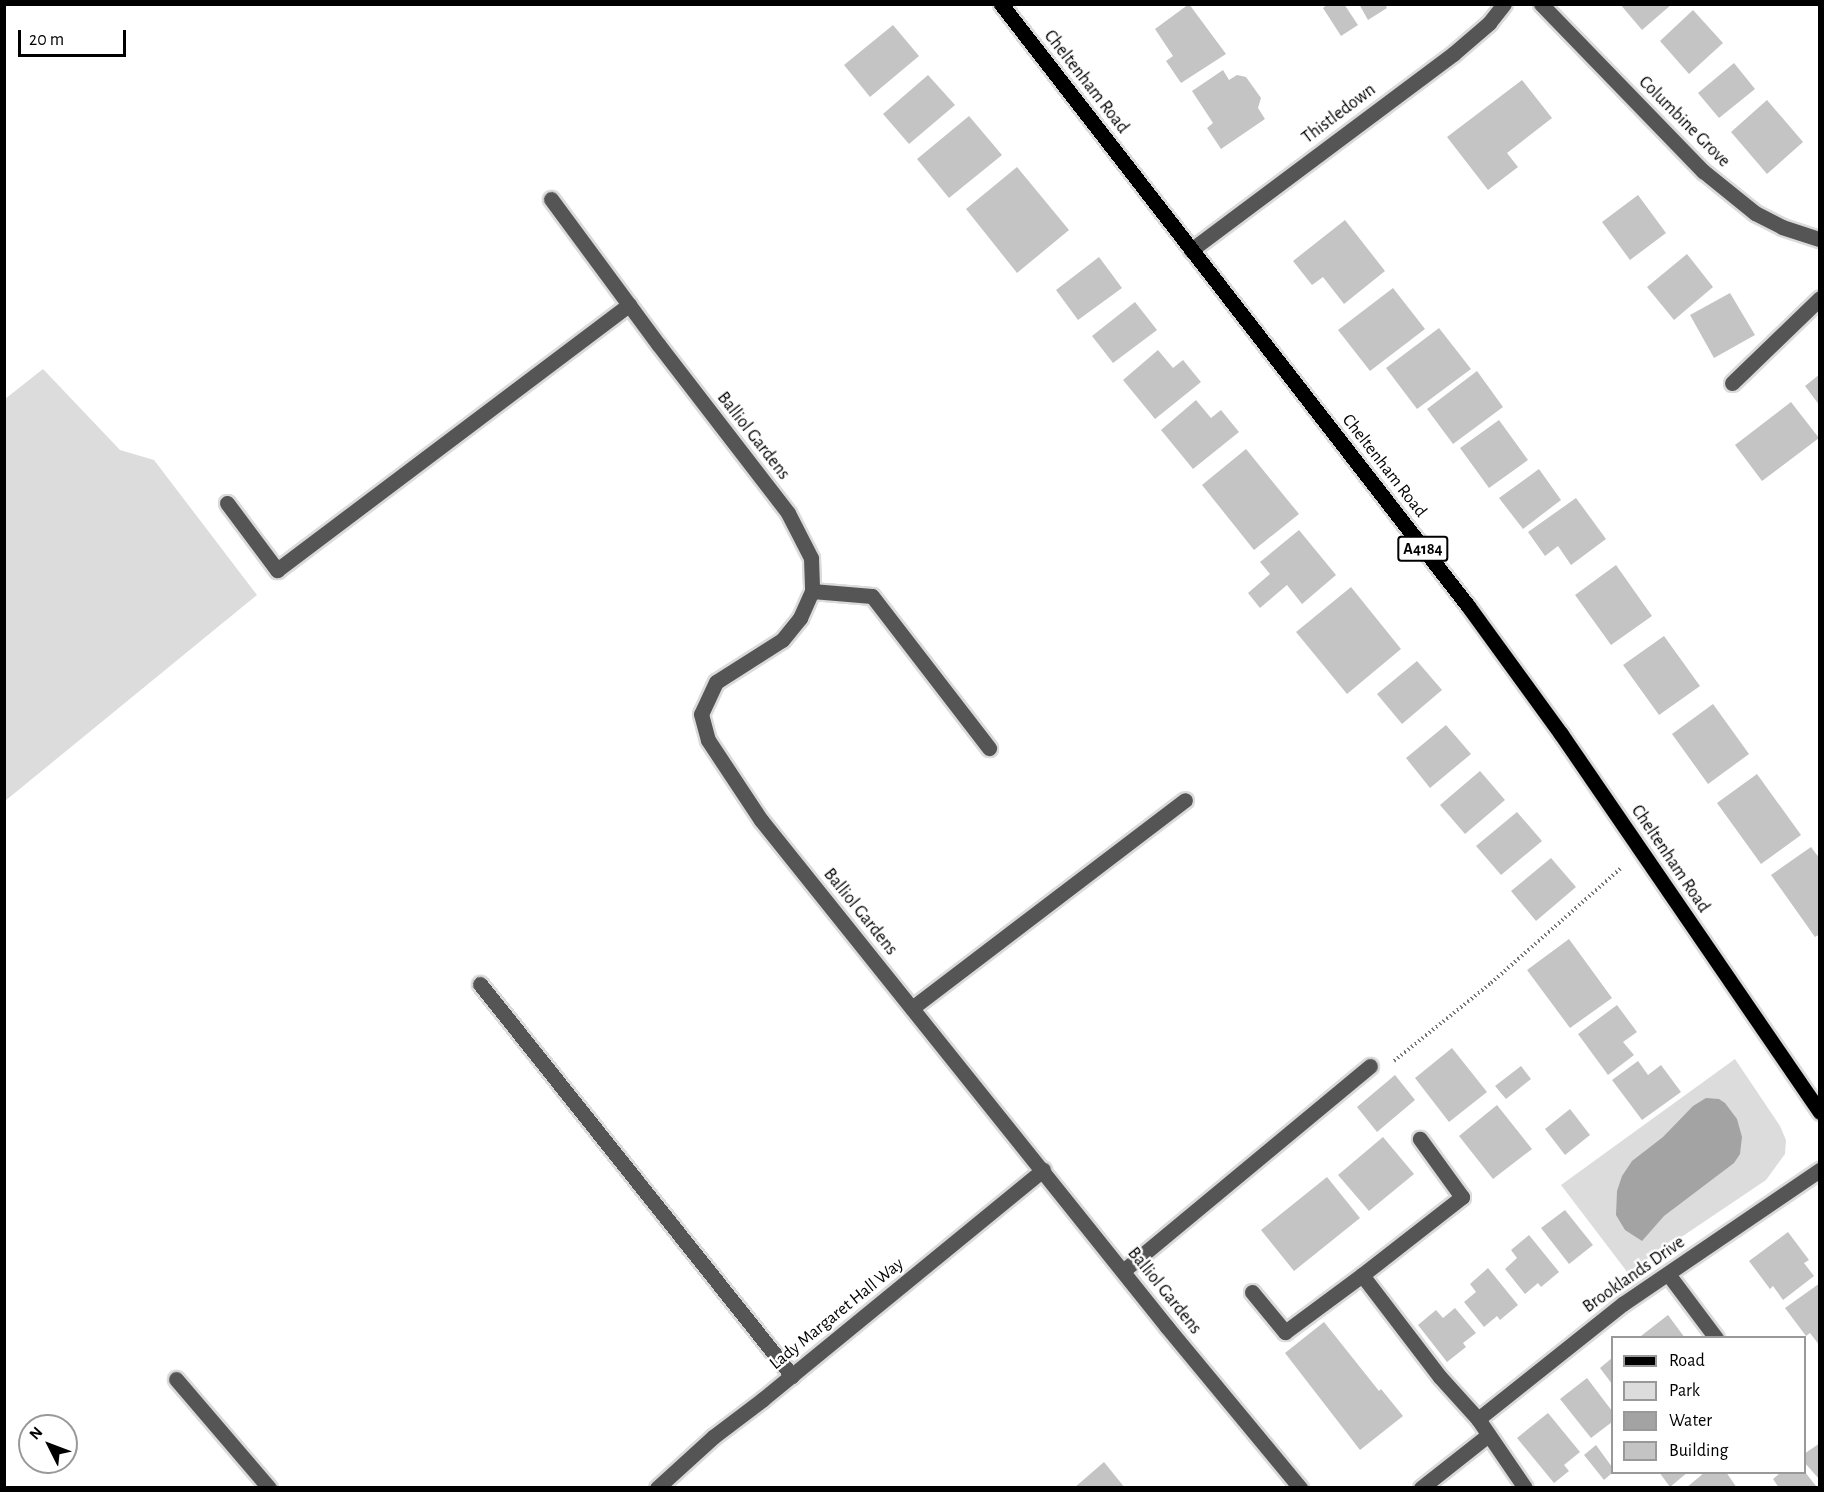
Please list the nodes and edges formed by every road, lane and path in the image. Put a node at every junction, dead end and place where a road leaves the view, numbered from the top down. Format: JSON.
{"nodes":[{"id":1,"x":1001,"y":4,"type":"edge"},
{"id":2,"x":1504,"y":4,"type":"edge"},
{"id":3,"x":1541,"y":4,"type":"edge"},
{"id":4,"x":551,"y":199,"type":"dead end"},
{"id":5,"x":1820,"y":239,"type":"edge"},
{"id":6,"x":1191,"y":250,"type":"junction"},
{"id":7,"x":1820,"y":298,"type":"edge"},
{"id":8,"x":629,"y":305,"type":"junction"},
{"id":9,"x":1732,"y":383,"type":"dead end"},
{"id":10,"x":227,"y":503,"type":"dead end"},
{"id":11,"x":812,"y":591,"type":"junction"},
{"id":12,"x":989,"y":748,"type":"dead end"},
{"id":13,"x":1185,"y":800,"type":"dead end"},
{"id":14,"x":1640,"y":850,"type":"junction"},
{"id":15,"x":480,"y":984,"type":"dead end"},
{"id":16,"x":912,"y":1008,"type":"junction"},
{"id":17,"x":1370,"y":1066,"type":"joint"},
{"id":18,"x":1820,"y":1112,"type":"edge"},
{"id":19,"x":1420,"y":1139,"type":"dead end"},
{"id":20,"x":1043,"y":1170,"type":"junction"},
{"id":21,"x":1820,"y":1170,"type":"edge"},
{"id":22,"x":1123,"y":1270,"type":"junction"},
{"id":23,"x":1668,"y":1274,"type":"junction"},
{"id":24,"x":1362,"y":1275,"type":"junction"},
{"id":25,"x":1252,"y":1292,"type":"dead end"},
{"id":26,"x":1714,"y":1336,"type":"edge"},
{"id":27,"x":792,"y":1376,"type":"junction"},
{"id":28,"x":176,"y":1378,"type":"dead end"},
{"id":29,"x":1478,"y":1419,"type":"junction"},
{"id":30,"x":1488,"y":1435,"type":"junction"},
{"id":31,"x":269,"y":1488,"type":"edge"},
{"id":32,"x":657,"y":1488,"type":"edge"},
{"id":33,"x":1300,"y":1488,"type":"edge"},
{"id":34,"x":1421,"y":1488,"type":"edge"},
{"id":35,"x":1525,"y":1488,"type":"edge"}],
"edges":[{"from":1,"to":6,"type":"main road","name":"Cheltenham Road","number":"A4184"},
{"from":2,"to":6,"type":"street","name":"Thistledown"},
{"from":3,"to":5,"type":"street","name":"Columbine Grove"},
{"from":4,"to":8,"type":"street","name":"Balliol Gardens"},
{"from":6,"to":14,"type":"main road","name":"Cheltenham Road","number":"A4184"},
{"from":7,"to":9,"type":"street"},
{"from":8,"to":10,"type":"street"},
{"from":8,"to":11,"type":"street","name":"Balliol Gardens"},
{"from":11,"to":12,"type":"street"},
{"from":11,"to":16,"type":"street","name":"Balliol Gardens"},
{"from":13,"to":16,"type":"street"},
{"from":14,"to":17,"type":"path"},
{"from":14,"to":18,"type":"main road","name":"Cheltenham Road","number":"A4184"},
{"from":15,"to":27,"type":"street"},
{"from":16,"to":20,"type":"street","name":"Balliol Gardens"},
{"from":17,"to":22,"type":"street"},
{"from":19,"to":24,"type":"street"},
{"from":20,"to":22,"type":"street","name":"Balliol Gardens"},
{"from":20,"to":27,"type":"street","name":"Lady Margaret Hall Way"},
{"from":21,"to":23,"type":"street","name":"Brooklands Drive"},
{"from":22,"to":33,"type":"street","name":"Balliol Gardens"},
{"from":23,"to":26,"type":"street"},
{"from":23,"to":29,"type":"street","name":"Brooklands Drive"},
{"from":24,"to":25,"type":"street"},
{"from":24,"to":29,"type":"street"},
{"from":27,"to":32,"type":"street","name":"Lady Margaret Hall Way"},
{"from":28,"to":31,"type":"street"},
{"from":29,"to":30,"type":"street"},
{"from":30,"to":34,"type":"street"},
{"from":30,"to":35,"type":"street"}]}
